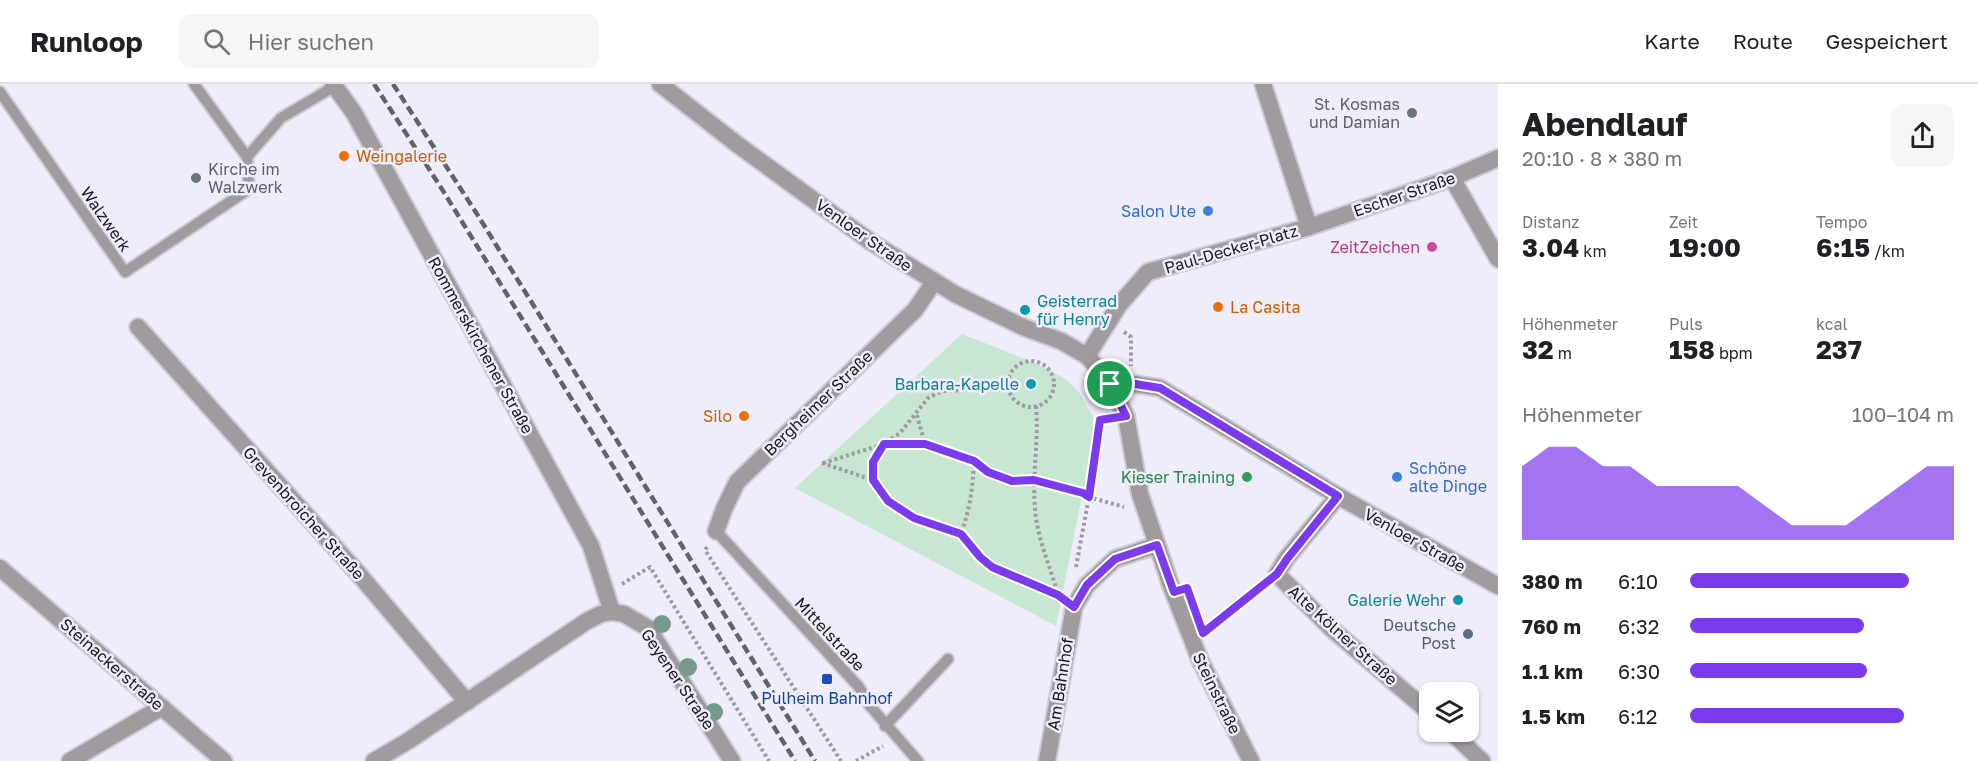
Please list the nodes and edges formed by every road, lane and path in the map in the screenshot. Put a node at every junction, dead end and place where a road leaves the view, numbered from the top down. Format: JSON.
{"nodes":[{"id":1,"x":194,"y":84,"type":"edge"},
{"id":2,"x":660,"y":84,"type":"edge"},
{"id":3,"x":1263,"y":84,"type":"edge"},
{"id":4,"x":334,"y":85,"type":"edge"},
{"id":5,"x":0,"y":92,"type":"edge"},
{"id":6,"x":247,"y":157,"type":"junction"},
{"id":7,"x":1498,"y":158,"type":"edge"},
{"id":8,"x":1452,"y":177,"type":"junction"},
{"id":9,"x":1310,"y":227,"type":"junction"},
{"id":10,"x":1498,"y":260,"type":"edge"},
{"id":11,"x":934,"y":282,"type":"junction"},
{"id":12,"x":138,"y":327,"type":"dead end"},
{"id":13,"x":1087,"y":356,"type":"junction"},
{"id":14,"x":1110,"y":384,"type":"junction"},
{"id":15,"x":1009,"y":389,"type":"junction"},
{"id":16,"x":1036,"y":406,"type":"junction"},
{"id":17,"x":916,"y":412,"type":"junction"},
{"id":18,"x":1126,"y":416,"type":"junction"},
{"id":19,"x":884,"y":444,"type":"junction"},
{"id":20,"x":925,"y":444,"type":"junction"},
{"id":21,"x":974,"y":461,"type":"junction"},
{"id":22,"x":873,"y":480,"type":"junction"},
{"id":23,"x":1034,"y":480,"type":"junction"},
{"id":24,"x":1338,"y":496,"type":"junction"},
{"id":25,"x":1089,"y":497,"type":"junction"},
{"id":26,"x":1143,"y":505,"type":"junction"},
{"id":27,"x":716,"y":531,"type":"junction"},
{"id":28,"x":961,"y":534,"type":"junction"},
{"id":29,"x":1157,"y":545,"type":"junction"},
{"id":30,"x":0,"y":568,"type":"edge"},
{"id":31,"x":1074,"y":574,"type":"dead end"},
{"id":32,"x":1277,"y":574,"type":"junction"},
{"id":33,"x":1498,"y":586,"type":"edge"},
{"id":34,"x":1058,"y":595,"type":"junction"},
{"id":35,"x":1074,"y":607,"type":"junction"},
{"id":36,"x":612,"y":612,"type":"junction"},
{"id":37,"x":1200,"y":624,"type":"dead end"},
{"id":38,"x":948,"y":659,"type":"dead end"},
{"id":39,"x":467,"y":702,"type":"junction"},
{"id":40,"x":1419,"y":704,"type":"edge"},
{"id":41,"x":162,"y":707,"type":"junction"},
{"id":42,"x":885,"y":726,"type":"junction"},
{"id":43,"x":1462,"y":742,"type":"edge"},
{"id":44,"x":883,"y":746,"type":"dead end"},
{"id":45,"x":70,"y":761,"type":"edge"},
{"id":46,"x":224,"y":761,"type":"edge"},
{"id":47,"x":374,"y":761,"type":"edge"},
{"id":48,"x":732,"y":761,"type":"edge"},
{"id":49,"x":769,"y":761,"type":"edge"},
{"id":50,"x":841,"y":761,"type":"edge"},
{"id":51,"x":856,"y":761,"type":"edge"},
{"id":52,"x":918,"y":761,"type":"edge"},
{"id":53,"x":1047,"y":761,"type":"edge"},
{"id":54,"x":1251,"y":761,"type":"edge"},
{"id":55,"x":1482,"y":761,"type":"edge"}],
"edges":[{"from":1,"to":6,"type":"lane"},
{"from":2,"to":11,"type":"street","name":"Venloer Straße"},
{"from":3,"to":9,"type":"street"},
{"from":4,"to":6,"type":"lane"},
{"from":4,"to":36,"type":"street","name":"Rommerskirchener Straße"},
{"from":5,"to":6,"type":"lane","name":"Walzwerk"},
{"from":7,"to":8,"type":"street","name":"Escher Straße"},
{"from":8,"to":9,"type":"street","name":"Escher Straße"},
{"from":8,"to":10,"type":"street"},
{"from":9,"to":13,"type":"street","name":"Paul-Decker-Platz"},
{"from":11,"to":13,"type":"street","name":"Venloer Straße"},
{"from":11,"to":27,"type":"street","name":"Bergheimer Straße"},
{"from":12,"to":39,"type":"street","name":"Grevenbroicher Straße"},
{"from":13,"to":14,"type":"street","name":"Steinstraße"},
{"from":14,"to":18,"type":"street","name":"Steinstraße"},
{"from":14,"to":24,"type":"street","name":"Venloer Straße"},
{"from":15,"to":16,"type":"path"},
{"from":15,"to":16,"type":"path"},
{"from":15,"to":17,"type":"path"},
{"from":16,"to":23,"type":"path"},
{"from":17,"to":19,"type":"path"},
{"from":17,"to":20,"type":"path"},
{"from":18,"to":25,"type":"path"},
{"from":18,"to":26,"type":"street","name":"Steinstraße"},
{"from":19,"to":20,"type":"path"},
{"from":19,"to":22,"type":"path"},
{"from":19,"to":22,"type":"path"},
{"from":20,"to":21,"type":"path"},
{"from":21,"to":23,"type":"path"},
{"from":21,"to":28,"type":"path"},
{"from":22,"to":28,"type":"path"},
{"from":23,"to":25,"type":"path"},
{"from":23,"to":34,"type":"path"},
{"from":24,"to":32,"type":"street","name":"Alte Kölner Straße"},
{"from":24,"to":33,"type":"street","name":"Venloer Straße"},
{"from":25,"to":26,"type":"path"},
{"from":25,"to":31,"type":"path"},
{"from":26,"to":29,"type":"street","name":"Steinstraße"},
{"from":27,"to":42,"type":"lane","name":"Mittelstraße"},
{"from":27,"to":50,"type":"path"},
{"from":28,"to":34,"type":"path"},
{"from":29,"to":35,"type":"street","name":"Am Bahnhof"},
{"from":29,"to":54,"type":"street","name":"Steinstraße"},
{"from":30,"to":41,"type":"street","name":"Steinackerstraße"},
{"from":32,"to":37,"type":"path"},
{"from":32,"to":40,"type":"street","name":"Alte Kölner Straße"},
{"from":34,"to":35,"type":"path"},
{"from":35,"to":53,"type":"street","name":"Am Bahnhof"},
{"from":36,"to":39,"type":"street"},
{"from":36,"to":48,"type":"street","name":"Geyener Straße"},
{"from":36,"to":49,"type":"path"},
{"from":38,"to":42,"type":"lane"},
{"from":39,"to":47,"type":"street"},
{"from":41,"to":45,"type":"street"},
{"from":41,"to":46,"type":"street","name":"Steinackerstraße"},
{"from":42,"to":52,"type":"lane","name":"Mittelstraße"},
{"from":43,"to":55,"type":"street"},
{"from":44,"to":51,"type":"path"}]}
